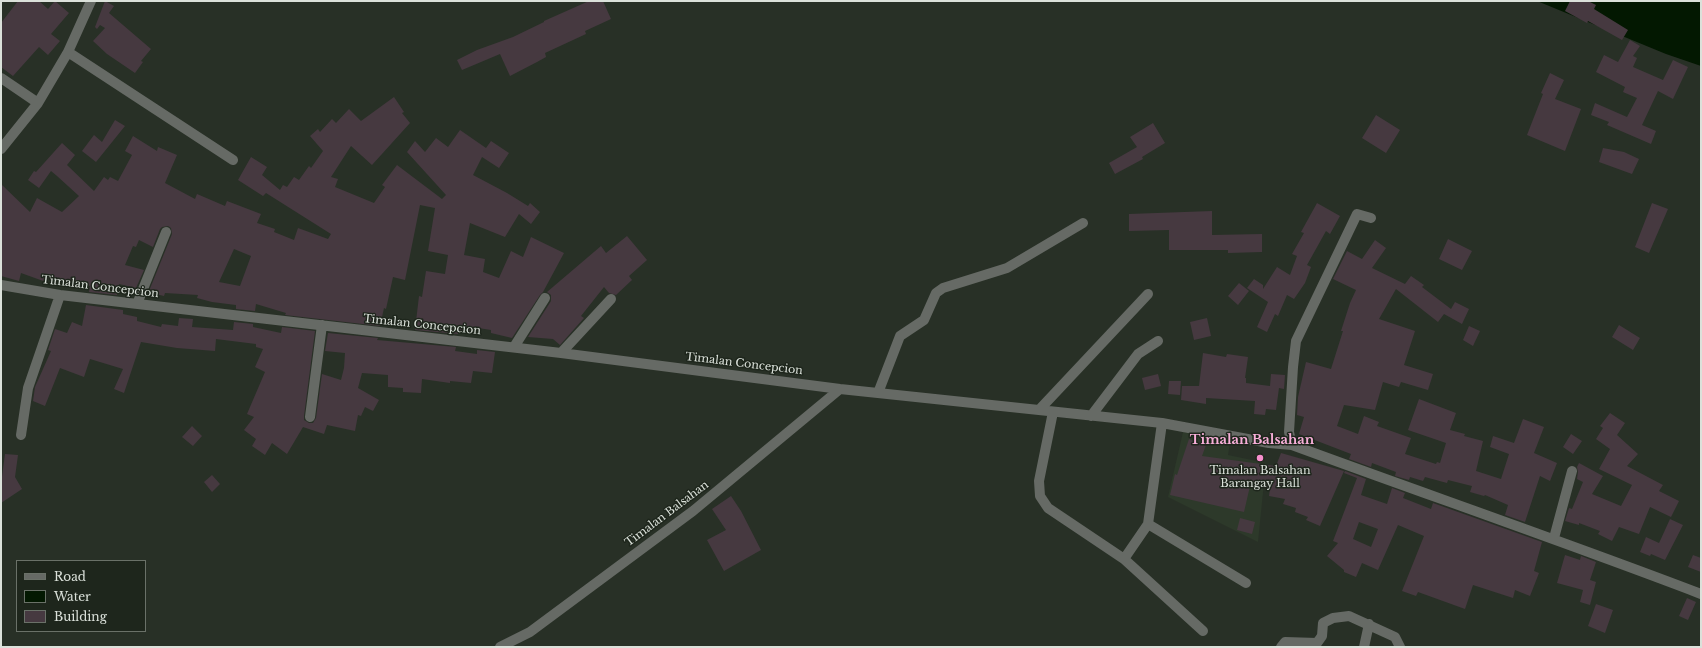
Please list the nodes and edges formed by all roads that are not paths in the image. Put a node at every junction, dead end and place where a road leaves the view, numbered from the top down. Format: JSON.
{"nodes":[{"id":1,"x":91,"y":1,"type":"edge"},
{"id":2,"x":68,"y":52,"type":"junction"},
{"id":3,"x":1,"y":78,"type":"edge"},
{"id":4,"x":38,"y":103,"type":"junction"},
{"id":5,"x":1,"y":149,"type":"edge"},
{"id":6,"x":233,"y":160,"type":"dead end"},
{"id":7,"x":1370,"y":218,"type":"dead end"},
{"id":8,"x":1083,"y":223,"type":"dead end"},
{"id":9,"x":166,"y":232,"type":"dead end"},
{"id":10,"x":1,"y":285,"type":"edge"},
{"id":11,"x":1148,"y":294,"type":"dead end"},
{"id":12,"x":60,"y":295,"type":"junction"},
{"id":13,"x":545,"y":298,"type":"dead end"},
{"id":14,"x":611,"y":299,"type":"dead end"},
{"id":15,"x":136,"y":304,"type":"junction"},
{"id":16,"x":322,"y":326,"type":"junction"},
{"id":17,"x":1158,"y":341,"type":"dead end"},
{"id":18,"x":514,"y":347,"type":"junction"},
{"id":19,"x":561,"y":353,"type":"junction"},
{"id":20,"x":840,"y":389,"type":"junction"},
{"id":21,"x":878,"y":393,"type":"junction"},
{"id":22,"x":1039,"y":410,"type":"junction"},
{"id":23,"x":1053,"y":412,"type":"junction"},
{"id":24,"x":1090,"y":416,"type":"junction"},
{"id":25,"x":310,"y":417,"type":"dead end"},
{"id":26,"x":1162,"y":423,"type":"junction"},
{"id":27,"x":21,"y":435,"type":"dead end"},
{"id":28,"x":1292,"y":445,"type":"junction"},
{"id":29,"x":1572,"y":471,"type":"dead end"},
{"id":30,"x":1148,"y":524,"type":"junction"},
{"id":31,"x":1554,"y":538,"type":"junction"},
{"id":32,"x":1124,"y":559,"type":"junction"},
{"id":33,"x":1246,"y":583,"type":"dead end"},
{"id":34,"x":1701,"y":594,"type":"edge"},
{"id":35,"x":1369,"y":624,"type":"junction"},
{"id":36,"x":1204,"y":631,"type":"dead end"},
{"id":37,"x":500,"y":647,"type":"edge"},
{"id":38,"x":1281,"y":647,"type":"edge"},
{"id":39,"x":1364,"y":647,"type":"edge"},
{"id":40,"x":1400,"y":647,"type":"edge"}],
"edges":[{"from":1,"to":2,"type":"street"},
{"from":2,"to":4,"type":"street"},
{"from":2,"to":6,"type":"street"},
{"from":3,"to":4,"type":"street"},
{"from":4,"to":5,"type":"street"},
{"from":7,"to":28,"type":"street"},
{"from":8,"to":21,"type":"street"},
{"from":9,"to":15,"type":"street"},
{"from":10,"to":12,"type":"street","name":"Timalan Concepcion"},
{"from":11,"to":22,"type":"street"},
{"from":12,"to":15,"type":"street","name":"Timalan Concepcion"},
{"from":12,"to":27,"type":"street"},
{"from":13,"to":18,"type":"street"},
{"from":14,"to":19,"type":"street"},
{"from":15,"to":16,"type":"street","name":"Timalan Concepcion"},
{"from":16,"to":18,"type":"street","name":"Timalan Concepcion"},
{"from":16,"to":25,"type":"street"},
{"from":17,"to":24,"type":"street"},
{"from":18,"to":19,"type":"street","name":"Timalan Concepcion"},
{"from":19,"to":20,"type":"street","name":"Timalan Concepcion"},
{"from":20,"to":21,"type":"street","name":"Timalan Concepcion"},
{"from":20,"to":37,"type":"street","name":"Timalan Balsahan"},
{"from":21,"to":22,"type":"street","name":"Timalan Concepcion"},
{"from":22,"to":23,"type":"street","name":"Timalan Concepcion"},
{"from":23,"to":24,"type":"street","name":"Timalan Concepcion"},
{"from":23,"to":32,"type":"street"},
{"from":24,"to":26,"type":"street","name":"Timalan Concepcion"},
{"from":26,"to":28,"type":"street","name":"Timalan Concepcion"},
{"from":26,"to":30,"type":"street"},
{"from":28,"to":31,"type":"street","name":"Timalan Concepcion"},
{"from":29,"to":31,"type":"street"},
{"from":30,"to":32,"type":"street"},
{"from":30,"to":33,"type":"street"},
{"from":31,"to":34,"type":"street","name":"Timalan Concepcion"},
{"from":32,"to":36,"type":"street"},
{"from":35,"to":38,"type":"street"},
{"from":35,"to":39,"type":"street"},
{"from":35,"to":40,"type":"street"}]}
